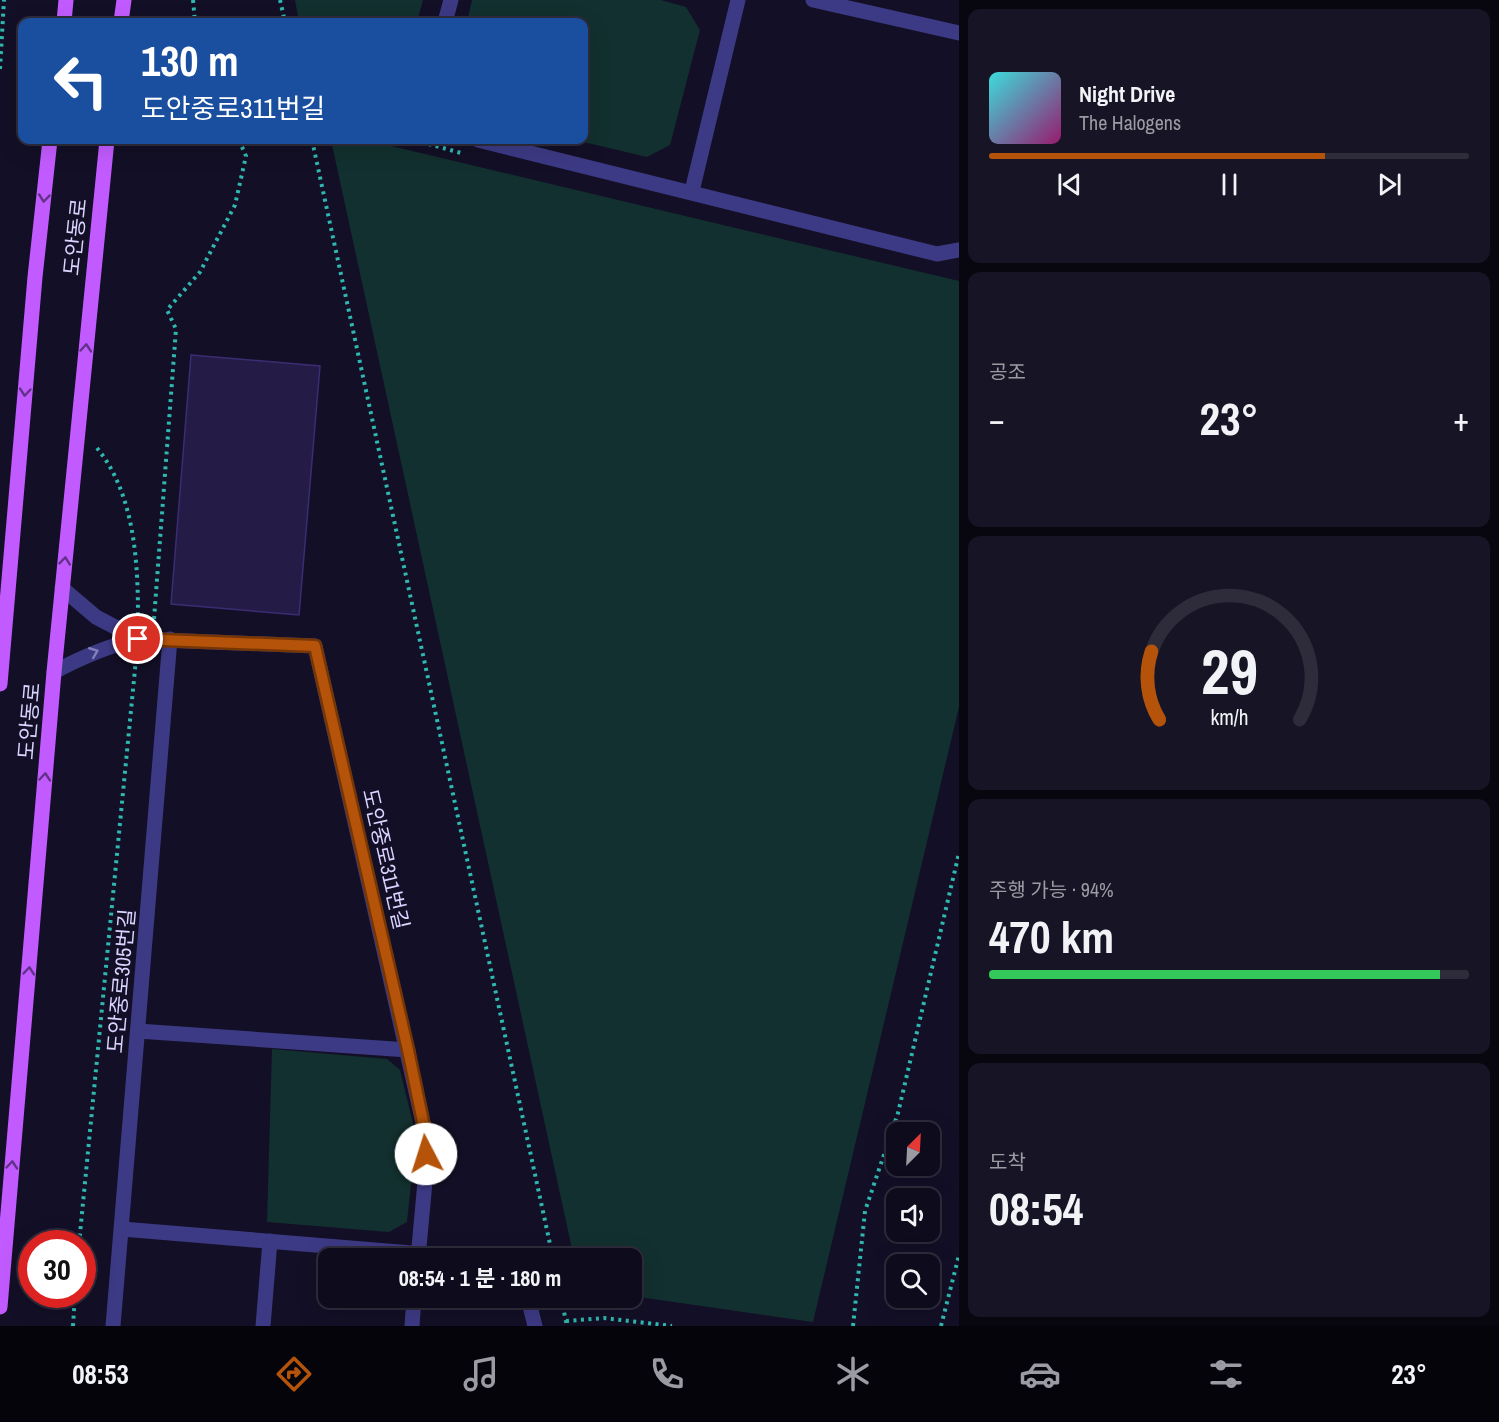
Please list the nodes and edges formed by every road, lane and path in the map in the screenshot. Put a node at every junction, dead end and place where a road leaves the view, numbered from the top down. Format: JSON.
{"nodes":[{"id":1,"x":4,"y":0,"type":"edge"},
{"id":2,"x":66,"y":0,"type":"edge"},
{"id":3,"x":124,"y":0,"type":"edge"},
{"id":4,"x":194,"y":0,"type":"edge"},
{"id":5,"x":280,"y":0,"type":"edge"},
{"id":6,"x":451,"y":0,"type":"edge"},
{"id":7,"x":738,"y":0,"type":"edge"},
{"id":8,"x":813,"y":0,"type":"edge"},
{"id":9,"x":64,"y":18,"type":"edge"},
{"id":10,"x":122,"y":18,"type":"edge"},
{"id":11,"x":195,"y":18,"type":"edge"},
{"id":12,"x":284,"y":18,"type":"edge"},
{"id":13,"x":446,"y":18,"type":"edge"},
{"id":14,"x":959,"y":33,"type":"edge"},
{"id":15,"x":0,"y":69,"type":"edge"},
{"id":16,"x":50,"y":144,"type":"edge"},
{"id":17,"x":107,"y":144,"type":"edge"},
{"id":18,"x":241,"y":144,"type":"edge"},
{"id":19,"x":313,"y":144,"type":"edge"},
{"id":20,"x":495,"y":144,"type":"edge"},
{"id":21,"x":692,"y":191,"type":"junction"},
{"id":22,"x":959,"y":250,"type":"edge"},
{"id":23,"x":176,"y":329,"type":"dead end"},
{"id":24,"x":80,"y":427,"type":"junction"},
{"id":25,"x":62,"y":588,"type":"junction"},
{"id":26,"x":138,"y":639,"type":"junction"},
{"id":27,"x":171,"y":639,"type":"junction"},
{"id":28,"x":54,"y":672,"type":"junction"},
{"id":29,"x":0,"y":684,"type":"edge"},
{"id":30,"x":959,"y":853,"type":"edge"},
{"id":31,"x":138,"y":1031,"type":"junction"},
{"id":32,"x":408,"y":1050,"type":"junction"},
{"id":33,"x":122,"y":1229,"type":"junction"},
{"id":34,"x":80,"y":1230,"type":"edge"},
{"id":35,"x":270,"y":1241,"type":"junction"},
{"id":36,"x":339,"y":1248,"type":"edge"},
{"id":37,"x":419,"y":1248,"type":"edge"},
{"id":38,"x":551,"y":1248,"type":"edge"},
{"id":39,"x":959,"y":1255,"type":"edge"},
{"id":40,"x":0,"y":1307,"type":"edge"},
{"id":41,"x":74,"y":1308,"type":"edge"},
{"id":42,"x":413,"y":1308,"type":"edge"},
{"id":43,"x":530,"y":1308,"type":"edge"},
{"id":44,"x":563,"y":1308,"type":"edge"},
{"id":45,"x":566,"y":1320,"type":"junction"},
{"id":46,"x":73,"y":1326,"type":"edge"},
{"id":47,"x":113,"y":1326,"type":"edge"},
{"id":48,"x":263,"y":1326,"type":"edge"},
{"id":49,"x":412,"y":1326,"type":"edge"},
{"id":50,"x":535,"y":1326,"type":"edge"},
{"id":51,"x":567,"y":1326,"type":"edge"},
{"id":52,"x":672,"y":1326,"type":"edge"},
{"id":53,"x":854,"y":1326,"type":"edge"},
{"id":54,"x":942,"y":1326,"type":"edge"}],
"edges":[{"from":1,"to":15,"type":"path"},
{"from":2,"to":9,"type":"main road"},
{"from":3,"to":10,"type":"main road"},
{"from":4,"to":11,"type":"path"},
{"from":5,"to":12,"type":"path"},
{"from":6,"to":13,"type":"street"},
{"from":7,"to":21,"type":"street"},
{"from":8,"to":14,"type":"street"},
{"from":16,"to":29,"type":"main road","name":"도안동로","one_way":true},
{"from":24,"to":17,"type":"main road","name":"도안동로","one_way":true},
{"from":18,"to":23,"type":"path"},
{"from":19,"to":38,"type":"path"},
{"from":20,"to":21,"type":"street"},
{"from":21,"to":22,"type":"street"},
{"from":25,"to":24,"type":"main road","name":"도안동로","one_way":true},
{"from":24,"to":26,"type":"path"},
{"from":25,"to":26,"type":"street"},
{"from":25,"to":28,"type":"main road","name":"도안동로"},
{"from":26,"to":27,"type":"street","name":"도안중로311번길"},
{"from":28,"to":26,"type":"street","one_way":true},
{"from":26,"to":34,"type":"path"},
{"from":27,"to":31,"type":"street","name":"도안중로305번길"},
{"from":27,"to":32,"type":"street","name":"도안중로311번길"},
{"from":40,"to":28,"type":"main road","name":"도안동로","one_way":true},
{"from":30,"to":53,"type":"path"},
{"from":31,"to":32,"type":"street"},
{"from":31,"to":33,"type":"street","name":"도안중로305번길"},
{"from":32,"to":37,"type":"street","name":"도안중로311번길"},
{"from":33,"to":35,"type":"street"},
{"from":33,"to":47,"type":"street","name":"도안중로305번길"},
{"from":35,"to":36,"type":"street"},
{"from":35,"to":48,"type":"street"},
{"from":39,"to":54,"type":"path"},
{"from":41,"to":46,"type":"path"},
{"from":42,"to":49,"type":"street"},
{"from":43,"to":50,"type":"street"},
{"from":44,"to":45,"type":"path"},
{"from":45,"to":51,"type":"path"},
{"from":45,"to":52,"type":"path"}]}
